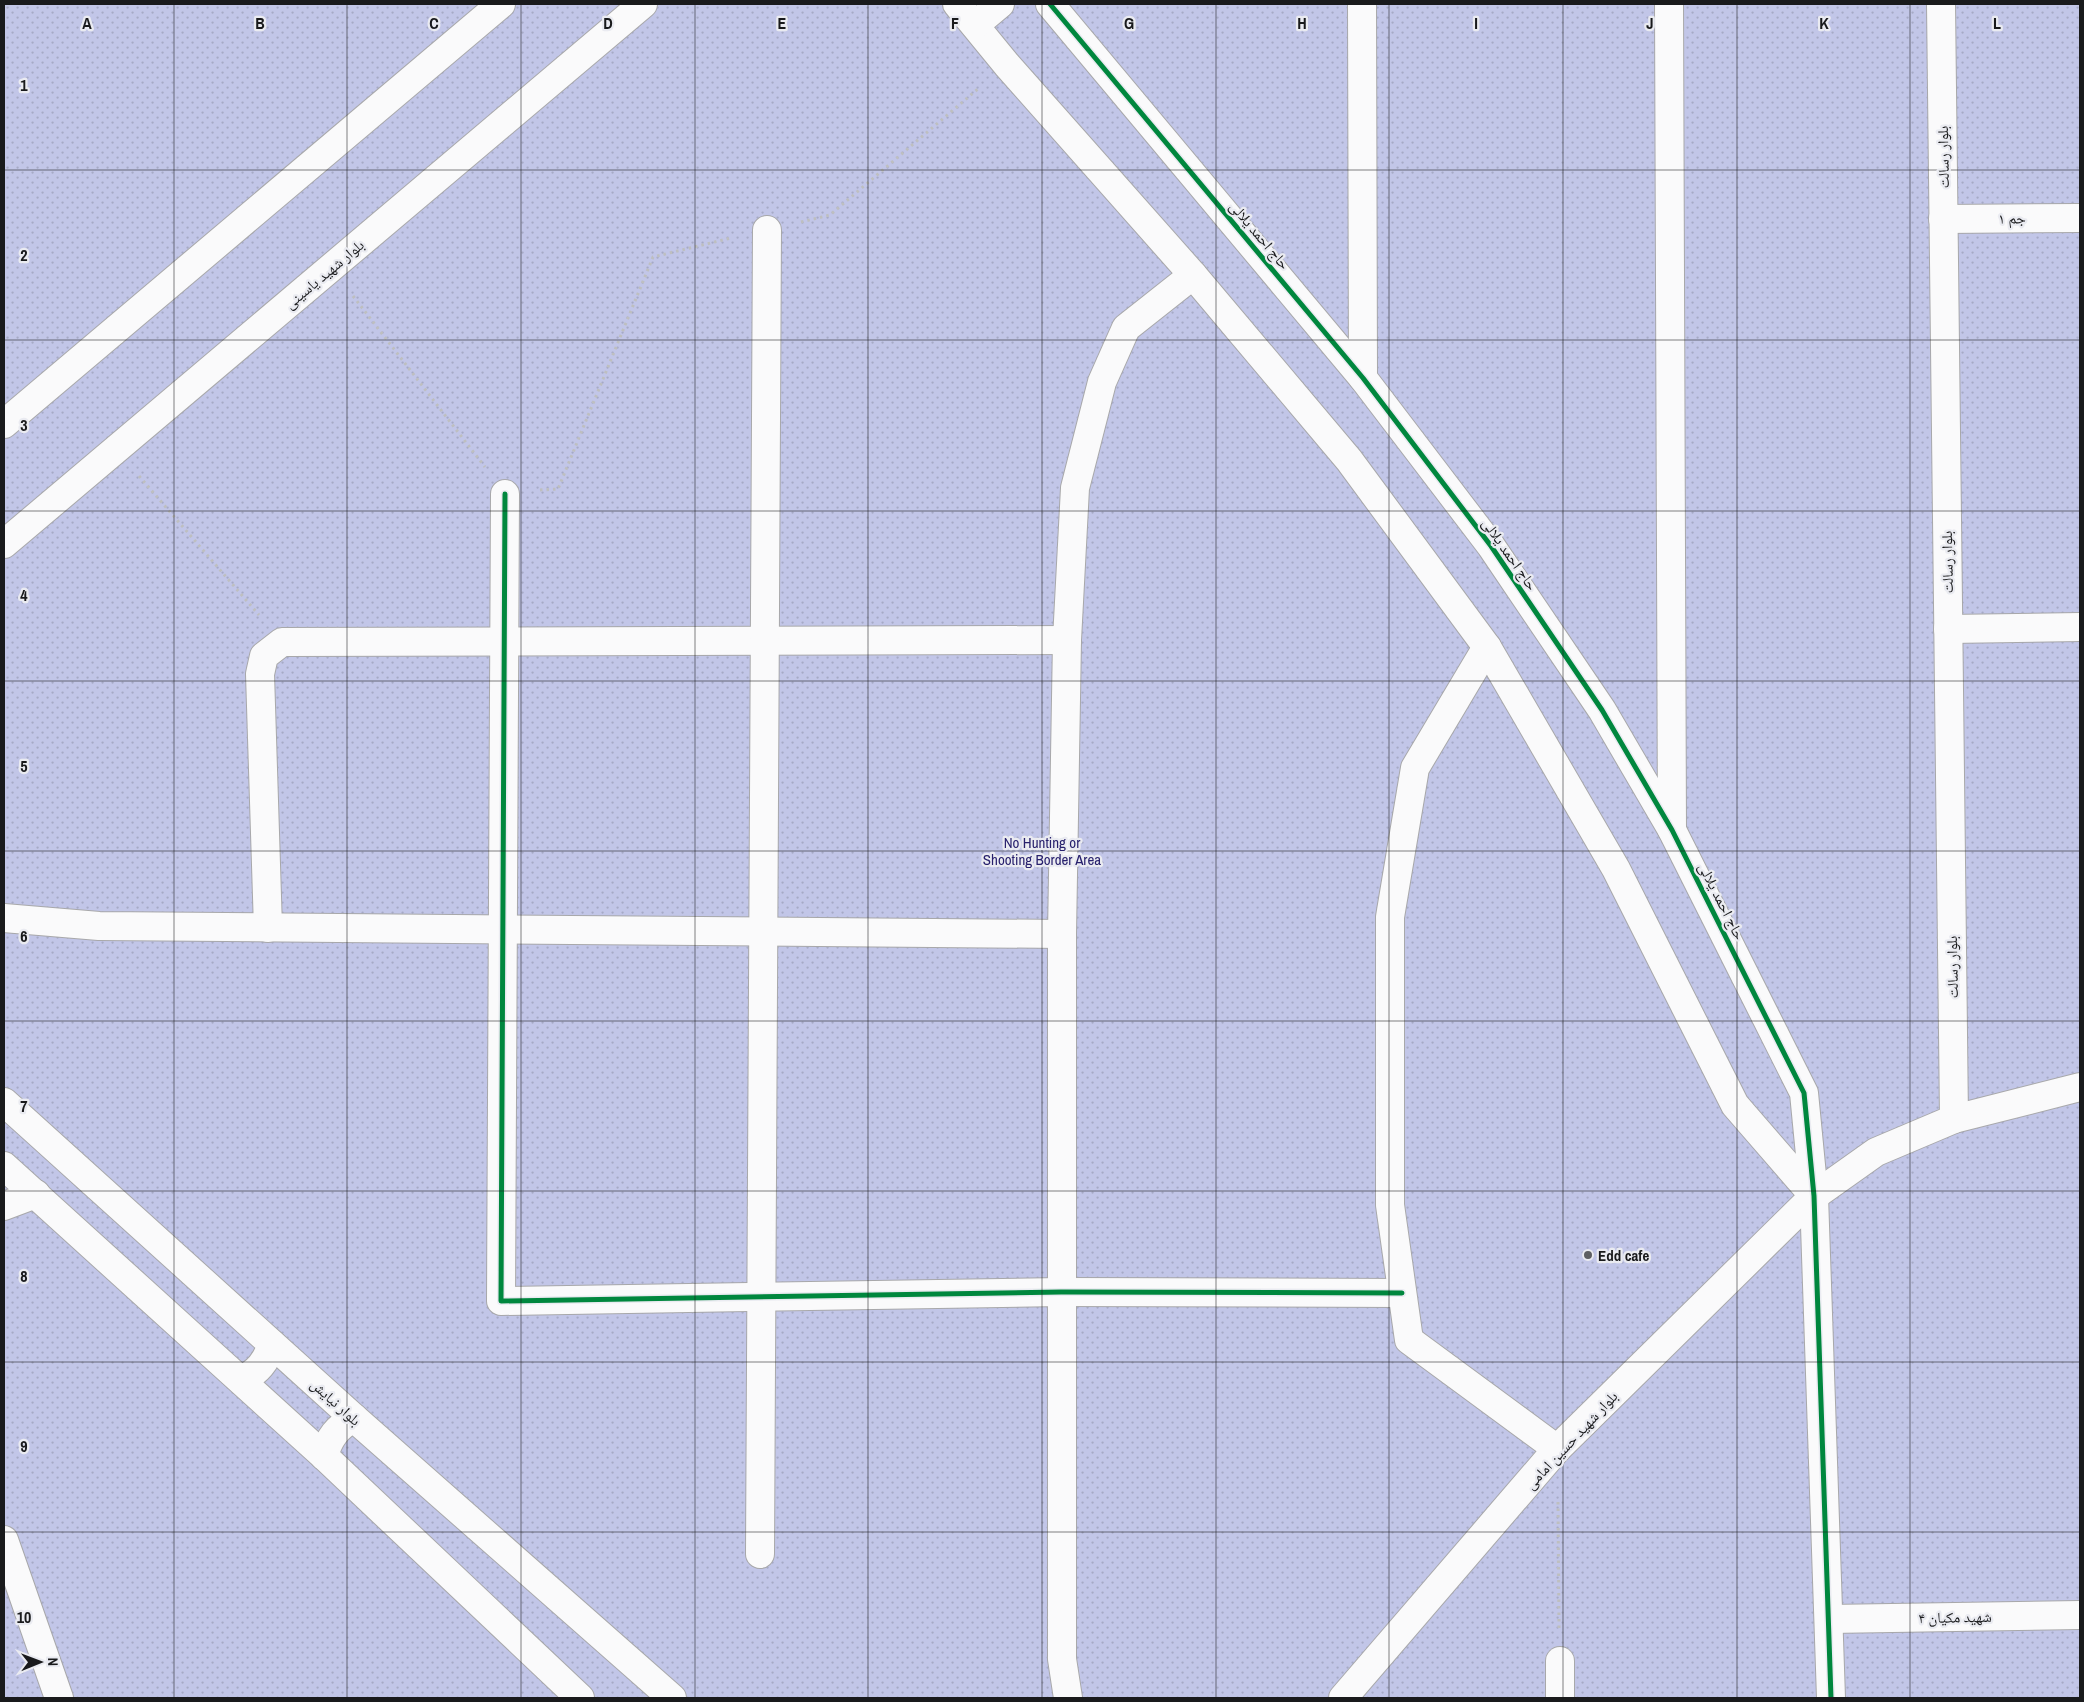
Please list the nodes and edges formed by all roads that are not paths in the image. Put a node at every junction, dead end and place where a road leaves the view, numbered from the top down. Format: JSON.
{"nodes":[{"id":1,"x":501,"y":4,"type":"edge"},
{"id":2,"x":643,"y":4,"type":"edge"},
{"id":3,"x":957,"y":4,"type":"edge"},
{"id":4,"x":1000,"y":4,"type":"edge"},
{"id":5,"x":1050,"y":4,"type":"edge"},
{"id":6,"x":1362,"y":4,"type":"edge"},
{"id":7,"x":1668,"y":4,"type":"edge"},
{"id":8,"x":1941,"y":4,"type":"edge"},
{"id":9,"x":975,"y":25,"type":"junction"},
{"id":10,"x":2080,"y":218,"type":"edge"},
{"id":11,"x":1944,"y":219,"type":"junction"},
{"id":12,"x":767,"y":230,"type":"road end"},
{"id":13,"x":1193,"y":275,"type":"junction"},
{"id":14,"x":1364,"y":378,"type":"junction"},
{"id":15,"x":4,"y":424,"type":"edge"},
{"id":16,"x":506,"y":494,"type":"road end"},
{"id":17,"x":4,"y":544,"type":"edge"},
{"id":18,"x":2080,"y":627,"type":"edge"},
{"id":19,"x":1948,"y":629,"type":"junction"},
{"id":20,"x":1067,"y":640,"type":"junction"},
{"id":21,"x":764,"y":641,"type":"junction"},
{"id":22,"x":505,"y":642,"type":"junction"},
{"id":23,"x":1487,"y":647,"type":"junction"},
{"id":24,"x":1672,"y":830,"type":"junction"},
{"id":25,"x":4,"y":918,"type":"edge"},
{"id":26,"x":268,"y":928,"type":"junction"},
{"id":27,"x":502,"y":930,"type":"junction"},
{"id":28,"x":763,"y":932,"type":"junction"},
{"id":29,"x":1062,"y":934,"type":"junction"},
{"id":30,"x":2080,"y":1087,"type":"edge"},
{"id":31,"x":4,"y":1102,"type":"edge"},
{"id":32,"x":1954,"y":1119,"type":"junction"},
{"id":33,"x":4,"y":1166,"type":"edge"},
{"id":34,"x":36,"y":1194,"type":"junction"},
{"id":35,"x":1814,"y":1196,"type":"junction"},
{"id":36,"x":4,"y":1206,"type":"edge"},
{"id":37,"x":1060,"y":1292,"type":"junction"},
{"id":38,"x":1402,"y":1293,"type":"junction"},
{"id":39,"x":761,"y":1297,"type":"junction"},
{"id":40,"x":272,"y":1344,"type":"junction"},
{"id":41,"x":241,"y":1380,"type":"junction"},
{"id":42,"x":354,"y":1418,"type":"junction"},
{"id":43,"x":1557,"y":1449,"type":"junction"},
{"id":44,"x":324,"y":1456,"type":"junction"},
{"id":45,"x":4,"y":1540,"type":"edge"},
{"id":46,"x":760,"y":1554,"type":"dead end"},
{"id":47,"x":2080,"y":1615,"type":"edge"},
{"id":48,"x":1829,"y":1619,"type":"junction"},
{"id":49,"x":1560,"y":1661,"type":"road end"},
{"id":50,"x":59,"y":1698,"type":"edge"},
{"id":51,"x":580,"y":1698,"type":"edge"},
{"id":52,"x":672,"y":1698,"type":"edge"},
{"id":53,"x":1068,"y":1698,"type":"edge"},
{"id":54,"x":1343,"y":1698,"type":"edge"},
{"id":55,"x":1560,"y":1698,"type":"edge"},
{"id":56,"x":1831,"y":1698,"type":"edge"}],
"edges":[{"from":1,"to":15,"type":"street"},
{"from":2,"to":17,"type":"street","name":"بلوار شهید یاسینی"},
{"from":3,"to":9,"type":"street"},
{"from":4,"to":9,"type":"street"},
{"from":5,"to":14,"type":"street","name":"حاج احمد یلالی"},
{"from":6,"to":14,"type":"street"},
{"from":7,"to":24,"type":"street"},
{"from":8,"to":11,"type":"street","name":"بلوار رسالت"},
{"from":9,"to":13,"type":"street"},
{"from":10,"to":11,"type":"street","name":"جم ۱"},
{"from":11,"to":19,"type":"street","name":"بلوار رسالت"},
{"from":12,"to":21,"type":"street"},
{"from":13,"to":20,"type":"street"},
{"from":13,"to":23,"type":"street"},
{"from":14,"to":24,"type":"street","name":"حاج احمد یلالی"},
{"from":16,"to":22,"type":"street"},
{"from":18,"to":19,"type":"street"},
{"from":19,"to":32,"type":"street","name":"بلوار رسالت"},
{"from":20,"to":21,"type":"street"},
{"from":20,"to":29,"type":"street"},
{"from":21,"to":22,"type":"street"},
{"from":21,"to":28,"type":"street"},
{"from":22,"to":26,"type":"street"},
{"from":22,"to":27,"type":"street"},
{"from":23,"to":35,"type":"street"},
{"from":23,"to":38,"type":"street"},
{"from":24,"to":35,"type":"street","name":"حاج احمد یلالی"},
{"from":25,"to":26,"type":"street"},
{"from":26,"to":27,"type":"street"},
{"from":27,"to":28,"type":"street"},
{"from":27,"to":39,"type":"street"},
{"from":28,"to":29,"type":"street"},
{"from":28,"to":39,"type":"street"},
{"from":29,"to":37,"type":"street"},
{"from":30,"to":32,"type":"street","name":"بلوار شهید حسین امامی"},
{"from":31,"to":40,"type":"street","name":"بلوار نیایش"},
{"from":32,"to":35,"type":"street","name":"بلوار شهید حسین امامی"},
{"from":33,"to":34,"type":"street"},
{"from":34,"to":36,"type":"street"},
{"from":34,"to":41,"type":"street"},
{"from":35,"to":43,"type":"street","name":"بلوار شهید حسین امامی"},
{"from":35,"to":48,"type":"street","name":"حاج احمد یلالی"},
{"from":37,"to":38,"type":"street"},
{"from":37,"to":39,"type":"street"},
{"from":37,"to":53,"type":"street"},
{"from":38,"to":43,"type":"street"},
{"from":39,"to":46,"type":"street"},
{"from":40,"to":41,"type":"street"},
{"from":40,"to":42,"type":"street","name":"بلوار نیایش"},
{"from":41,"to":44,"type":"street"},
{"from":42,"to":44,"type":"street"},
{"from":42,"to":52,"type":"street","name":"بلوار نیایش"},
{"from":43,"to":54,"type":"street","name":"بلوار شهید حسین امامی"},
{"from":44,"to":51,"type":"street"},
{"from":45,"to":50,"type":"street"},
{"from":47,"to":48,"type":"street","name":"شهید مکیان ۴"},
{"from":48,"to":56,"type":"street","name":"حاج احمد یلالی"},
{"from":49,"to":55,"type":"street"}]}
